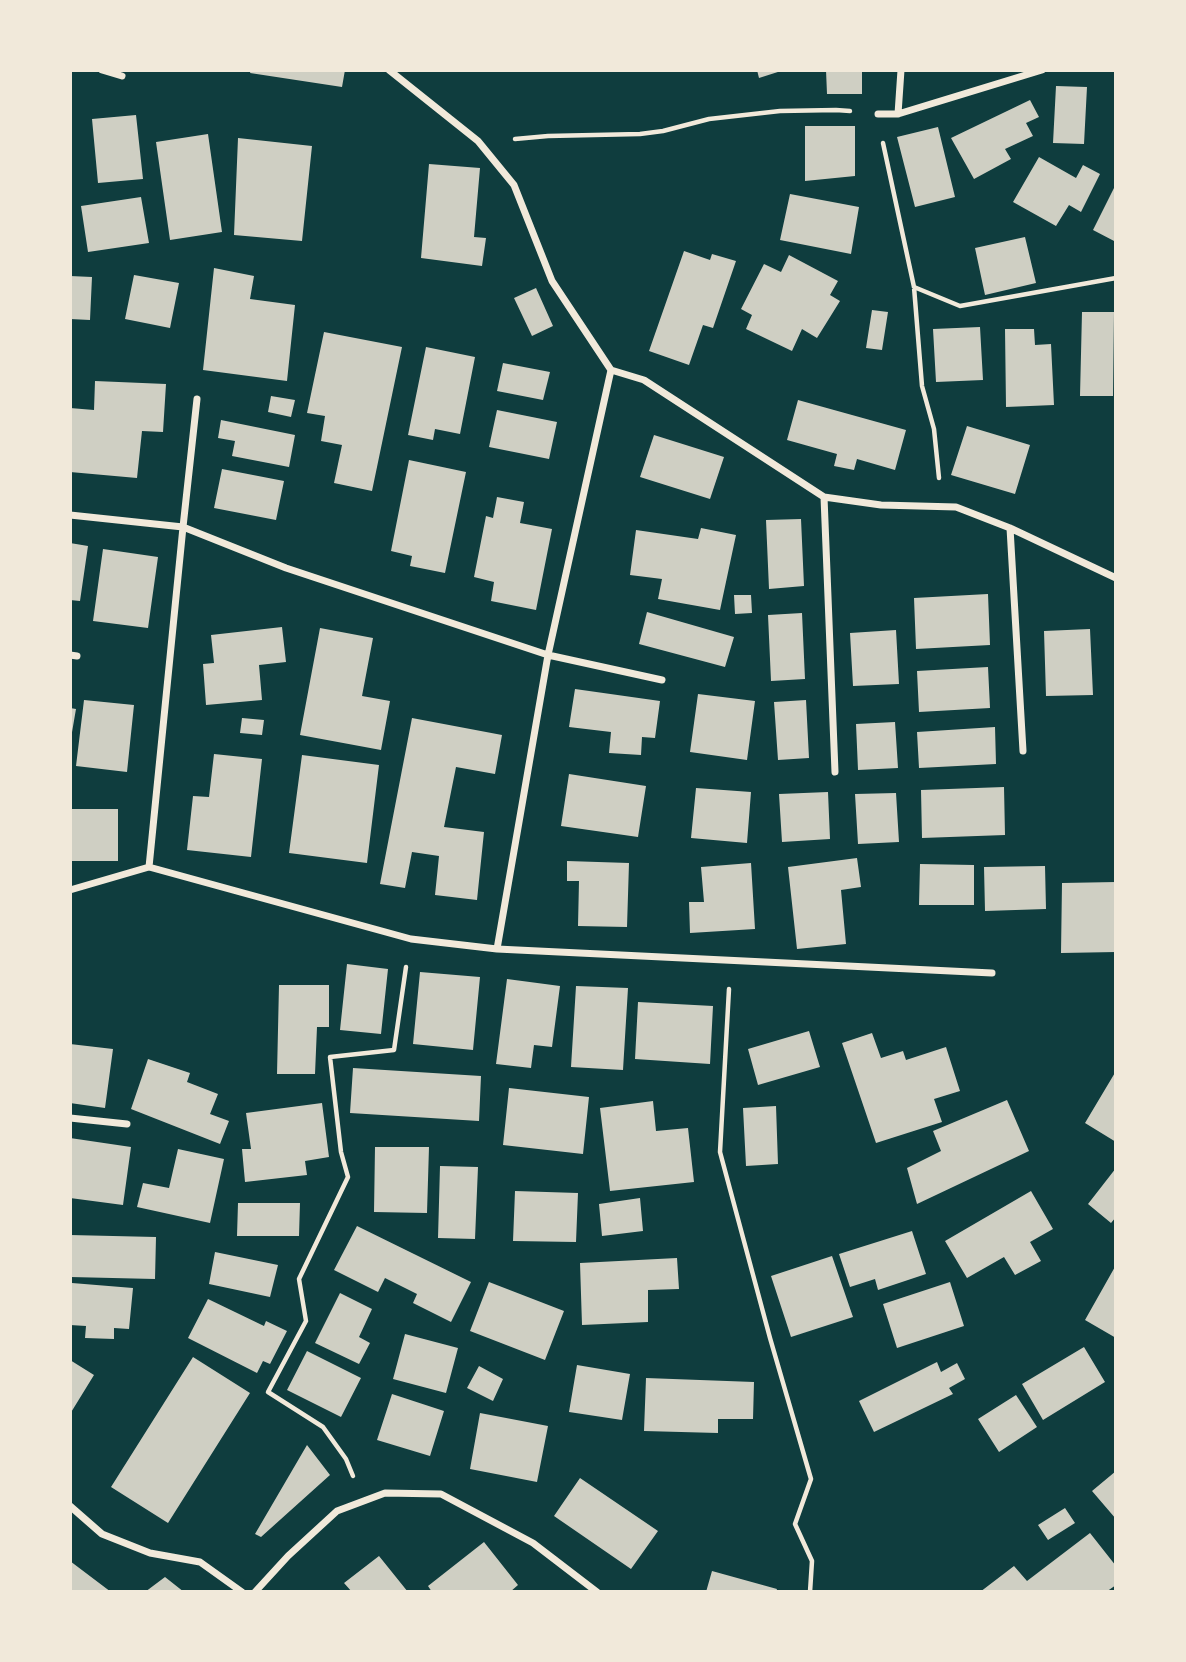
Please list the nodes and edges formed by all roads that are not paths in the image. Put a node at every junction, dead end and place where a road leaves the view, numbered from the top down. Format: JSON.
{"nodes":[{"id":1,"x":102,"y":70,"type":"edge"},
{"id":2,"x":389,"y":70,"type":"edge"},
{"id":3,"x":901,"y":70,"type":"edge"},
{"id":4,"x":1042,"y":70,"type":"edge"},
{"id":5,"x":122,"y":76,"type":"dead end"},
{"id":6,"x":878,"y":114,"type":"road end"},
{"id":7,"x":898,"y":114,"type":"junction"},
{"id":8,"x":611,"y":370,"type":"junction"},
{"id":9,"x":197,"y":399,"type":"dead end"},
{"id":10,"x":824,"y":497,"type":"junction"},
{"id":11,"x":70,"y":515,"type":"edge"},
{"id":12,"x":183,"y":527,"type":"junction"},
{"id":13,"x":1010,"y":528,"type":"junction"},
{"id":14,"x":1116,"y":578,"type":"edge"},
{"id":15,"x":548,"y":656,"type":"junction"},
{"id":16,"x":662,"y":680,"type":"dead end"},
{"id":17,"x":1023,"y":751,"type":"dead end"},
{"id":18,"x":835,"y":772,"type":"dead end"},
{"id":19,"x":149,"y":867,"type":"junction"},
{"id":20,"x":70,"y":890,"type":"edge"},
{"id":21,"x":497,"y":949,"type":"junction"},
{"id":22,"x":992,"y":973,"type":"dead end"},
{"id":23,"x":70,"y":1118,"type":"edge"},
{"id":24,"x":127,"y":1124,"type":"dead end"},
{"id":25,"x":71,"y":1509,"type":"edge"},
{"id":26,"x":242,"y":1592,"type":"edge"},
{"id":27,"x":255,"y":1592,"type":"edge"},
{"id":28,"x":597,"y":1592,"type":"edge"}],
"edges":[{"from":1,"to":5,"type":"street"},
{"from":2,"to":8,"type":"street"},
{"from":3,"to":7,"type":"street"},
{"from":4,"to":7,"type":"street"},
{"from":6,"to":7,"type":"street"},
{"from":8,"to":10,"type":"street"},
{"from":8,"to":15,"type":"street"},
{"from":9,"to":12,"type":"street"},
{"from":10,"to":13,"type":"street"},
{"from":10,"to":18,"type":"street"},
{"from":11,"to":12,"type":"street"},
{"from":12,"to":15,"type":"street"},
{"from":12,"to":19,"type":"street"},
{"from":13,"to":14,"type":"street"},
{"from":13,"to":17,"type":"street"},
{"from":15,"to":16,"type":"street"},
{"from":15,"to":21,"type":"street"},
{"from":19,"to":20,"type":"street"},
{"from":19,"to":21,"type":"street"},
{"from":21,"to":22,"type":"street"},
{"from":23,"to":24,"type":"street"},
{"from":25,"to":26,"type":"street"},
{"from":27,"to":28,"type":"street"}]}
